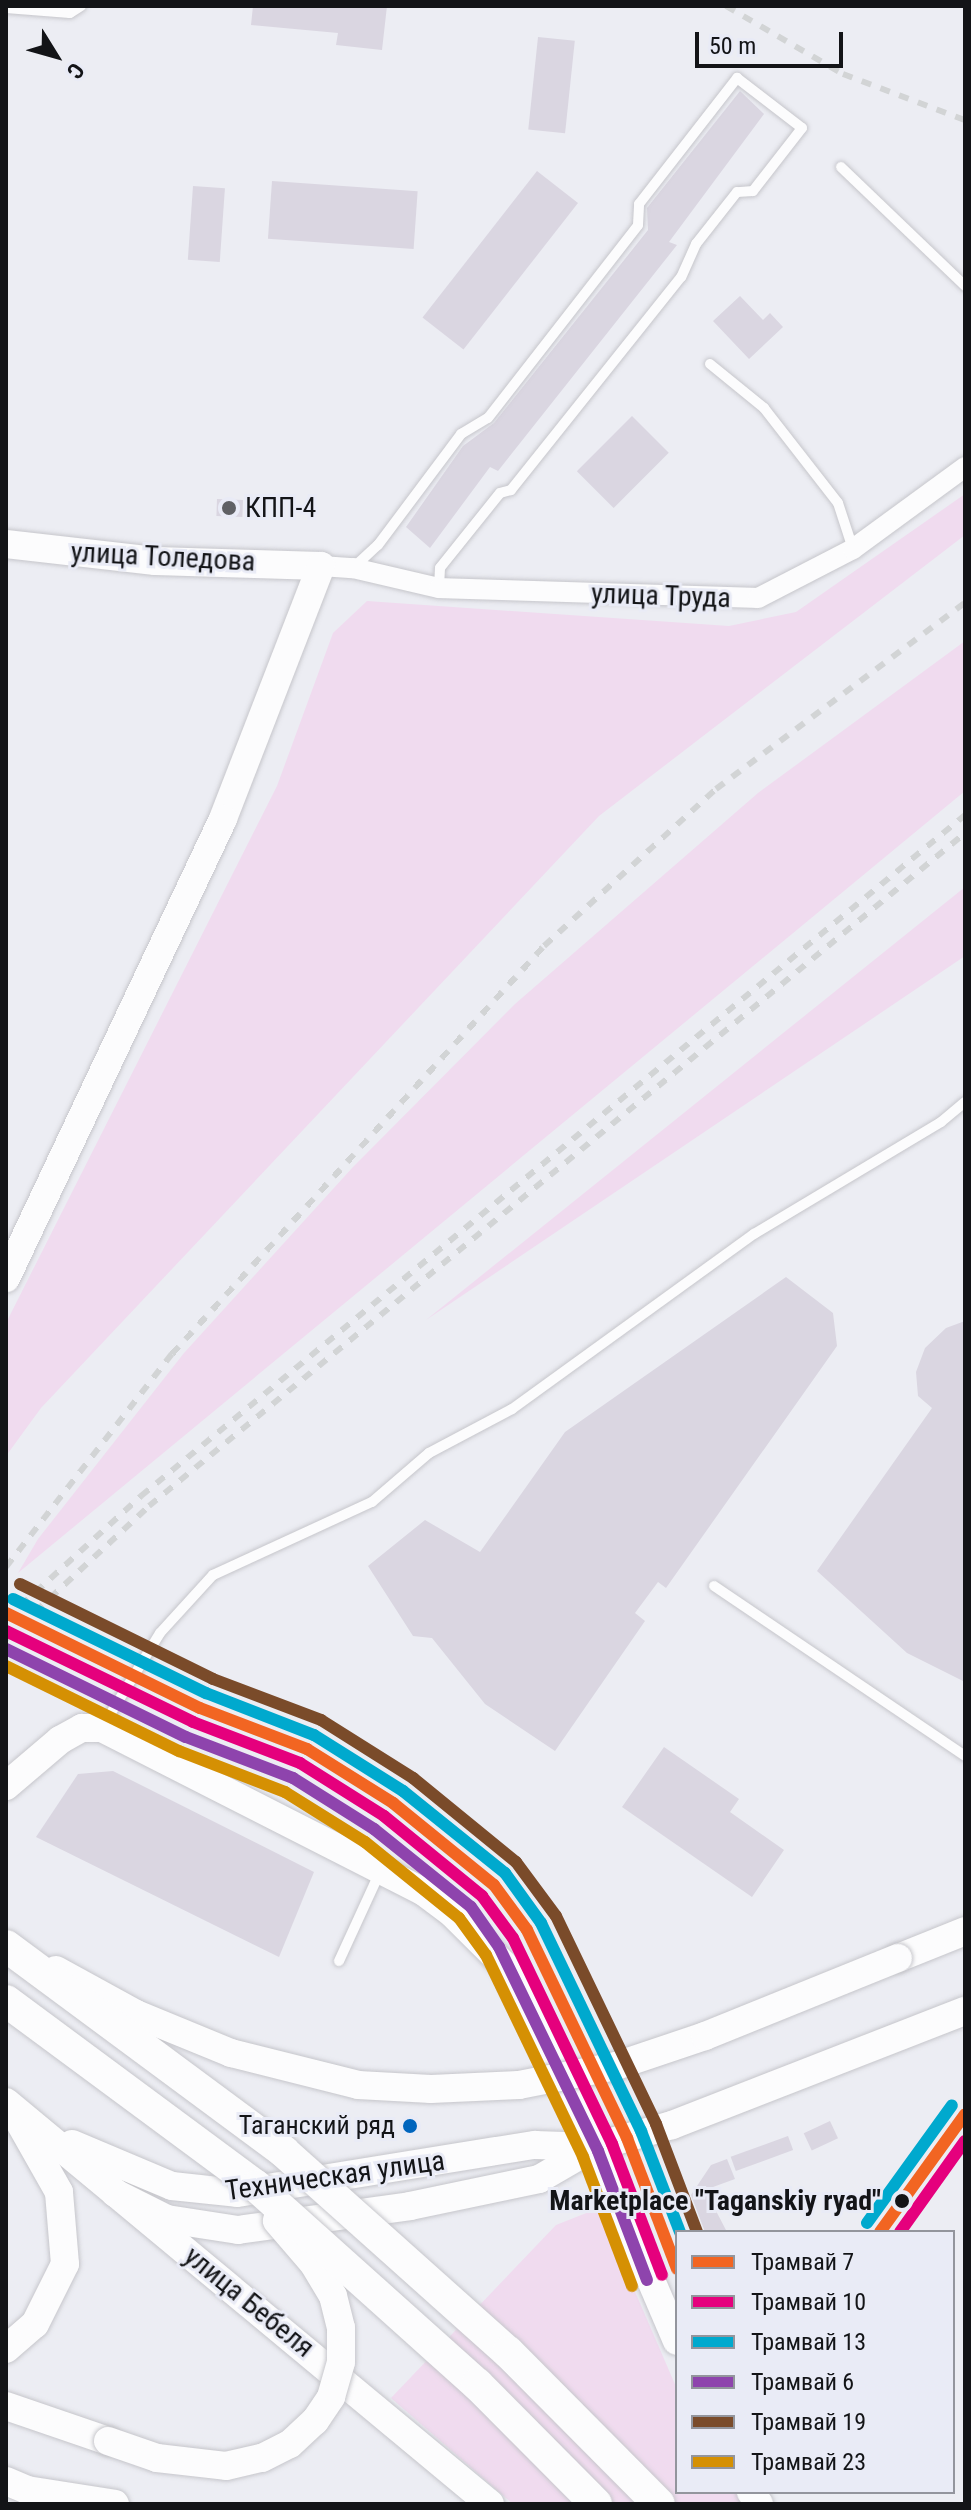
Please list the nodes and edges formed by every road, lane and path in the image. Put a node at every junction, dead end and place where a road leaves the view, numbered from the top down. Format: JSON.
{"nodes":[{"id":1,"x":81,"y":6,"type":"edge"},
{"id":2,"x":6,"y":8,"type":"edge"},
{"id":3,"x":841,"y":167,"type":"dead end"},
{"id":4,"x":965,"y":286,"type":"edge"},
{"id":5,"x":710,"y":364,"type":"dead end"},
{"id":6,"x":965,"y":467,"type":"edge"},
{"id":7,"x":6,"y":544,"type":"edge"},
{"id":8,"x":853,"y":549,"type":"junction"},
{"id":9,"x":321,"y":566,"type":"junction"},
{"id":10,"x":353,"y":568,"type":"junction"},
{"id":11,"x":439,"y":588,"type":"junction"},
{"id":12,"x":965,"y":1102,"type":"edge"},
{"id":13,"x":6,"y":1278,"type":"edge"},
{"id":14,"x":714,"y":1586,"type":"dead end"},
{"id":15,"x":102,"y":1728,"type":"junction"},
{"id":16,"x":965,"y":1756,"type":"edge"},
{"id":17,"x":6,"y":1786,"type":"edge"},
{"id":18,"x":381,"y":1870,"type":"junction"},
{"id":19,"x":965,"y":1931,"type":"edge"},
{"id":20,"x":6,"y":1944,"type":"edge"},
{"id":21,"x":339,"y":1961,"type":"dead end"},
{"id":22,"x":6,"y":2001,"type":"edge"},
{"id":23,"x":965,"y":2011,"type":"edge"},
{"id":24,"x":6,"y":2102,"type":"edge"},
{"id":25,"x":6,"y":2109,"type":"edge"},
{"id":26,"x":39,"y":2127,"type":"junction"},
{"id":27,"x":200,"y":2143,"type":"junction"},
{"id":28,"x":594,"y":2147,"type":"junction"},
{"id":29,"x":115,"y":2193,"type":"junction"},
{"id":30,"x":675,"y":2336,"type":"edge"},
{"id":31,"x":6,"y":2349,"type":"edge"},
{"id":32,"x":6,"y":2406,"type":"edge"},
{"id":33,"x":25,"y":2492,"type":"edge"},
{"id":34,"x":115,"y":2504,"type":"edge"},
{"id":35,"x":490,"y":2504,"type":"edge"},
{"id":36,"x":596,"y":2504,"type":"edge"},
{"id":37,"x":659,"y":2504,"type":"edge"}],
"edges":[{"from":1,"to":2,"type":"lane"},
{"from":3,"to":4,"type":"lane"},
{"from":5,"to":8,"type":"lane"},
{"from":6,"to":8,"type":"street","name":"улица Труда"},
{"from":7,"to":9,"type":"main road","name":"улица Толедова"},
{"from":8,"to":11,"type":"street","name":"улица Труда"},
{"from":9,"to":10,"type":"street","name":"улица Труда"},
{"from":9,"to":13,"type":"main road"},
{"from":10,"to":11,"type":"street","name":"улица Труда"},
{"from":10,"to":11,"type":"lane"},
{"from":12,"to":15,"type":"lane"},
{"from":14,"to":16,"type":"lane"},
{"from":15,"to":17,"type":"main road"},
{"from":15,"to":18,"type":"main road"},
{"from":18,"to":21,"type":"lane"},
{"from":18,"to":28,"type":"main road"},
{"from":19,"to":20,"type":"main road","bridge":true},
{"from":20,"to":37,"type":"main road","bridge":true},
{"from":22,"to":27,"type":"main road","bridge":true},
{"from":23,"to":28,"type":"main road","name":"Техническая улица"},
{"from":24,"to":26,"type":"main road","name":"улица Бебеля"},
{"from":25,"to":31,"type":"main road"},
{"from":26,"to":28,"type":"main road","name":"Техническая улица"},
{"from":26,"to":29,"type":"main road","name":"улица Бебеля"},
{"from":27,"to":32,"type":"main road","bridge":true},
{"from":27,"to":36,"type":"main road","bridge":true},
{"from":28,"to":29,"type":"main road","name":"Техническая улица"},
{"from":28,"to":30,"type":"main road"},
{"from":29,"to":35,"type":"main road","name":"улица Бебеля"},
{"from":33,"to":34,"type":"main road"}]}
